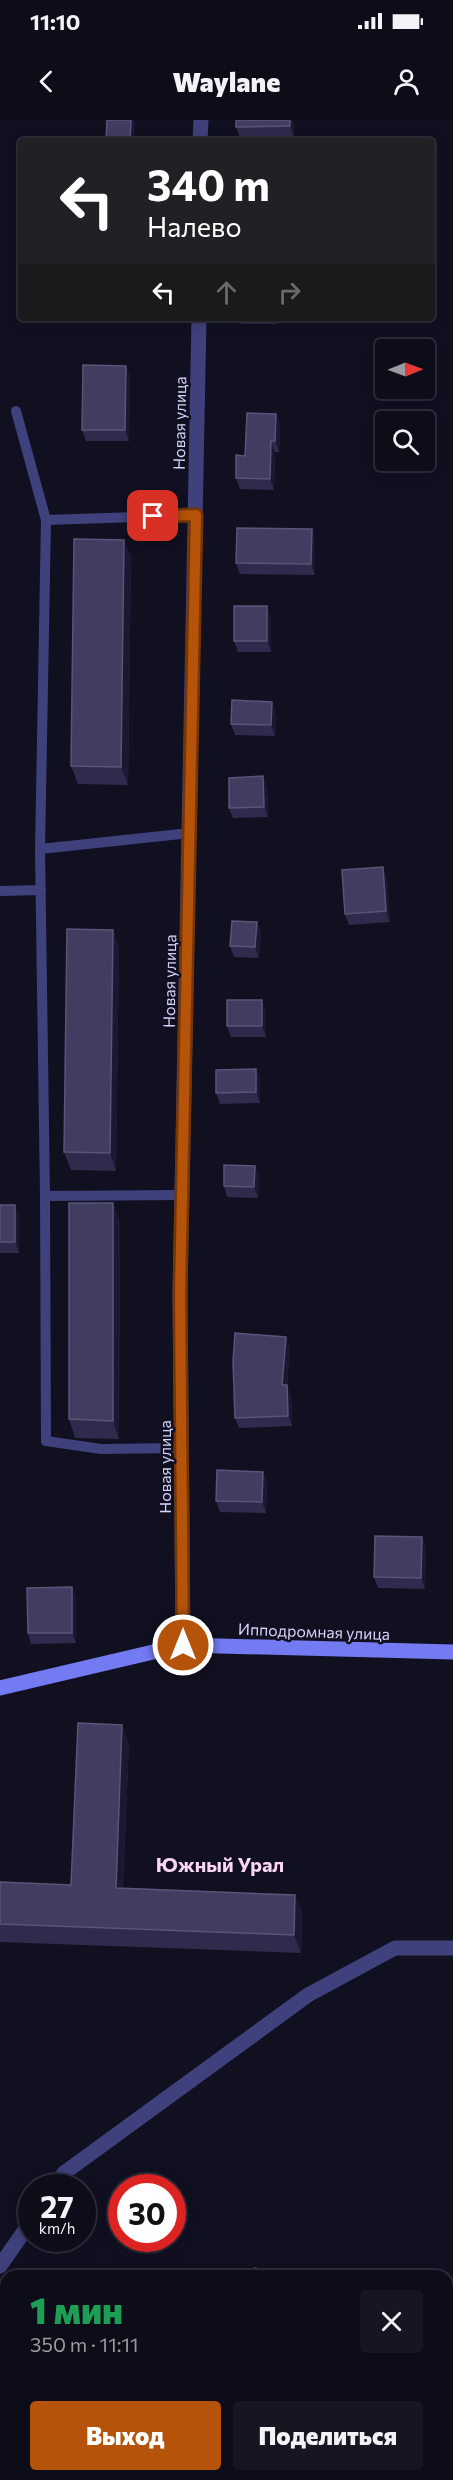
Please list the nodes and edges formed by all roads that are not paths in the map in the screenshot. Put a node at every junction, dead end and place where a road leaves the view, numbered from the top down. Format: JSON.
{"nodes":[{"id":1,"x":201,"y":120,"type":"edge"},
{"id":2,"x":200,"y":138,"type":"edge"},
{"id":3,"x":199,"y":321,"type":"edge"},
{"id":4,"x":16,"y":411,"type":"dead end"},
{"id":5,"x":196,"y":515,"type":"junction"},
{"id":6,"x":46,"y":520,"type":"junction"},
{"id":7,"x":190,"y":833,"type":"junction"},
{"id":8,"x":40,"y":849,"type":"junction"},
{"id":9,"x":41,"y":890,"type":"junction"},
{"id":10,"x":0,"y":891,"type":"edge"},
{"id":11,"x":182,"y":1195,"type":"junction"},
{"id":12,"x":45,"y":1196,"type":"junction"},
{"id":13,"x":182,"y":1448,"type":"junction"},
{"id":14,"x":183,"y":1645,"type":"junction"},
{"id":15,"x":453,"y":1652,"type":"edge"},
{"id":16,"x":0,"y":1688,"type":"edge"},
{"id":17,"x":453,"y":1948,"type":"edge"},
{"id":18,"x":63,"y":2174,"type":"edge"},
{"id":19,"x":18,"y":2240,"type":"edge"},
{"id":20,"x":0,"y":2266,"type":"edge"}],
"edges":[{"from":1,"to":2,"type":"street"},
{"from":3,"to":5,"type":"street","name":"Новая улица"},
{"from":4,"to":6,"type":"lane"},
{"from":5,"to":6,"type":"lane"},
{"from":5,"to":7,"type":"street","name":"Новая улица"},
{"from":6,"to":8,"type":"lane"},
{"from":7,"to":8,"type":"lane"},
{"from":7,"to":11,"type":"street","name":"Новая улица"},
{"from":8,"to":9,"type":"lane"},
{"from":9,"to":10,"type":"lane"},
{"from":9,"to":12,"type":"lane"},
{"from":11,"to":12,"type":"lane"},
{"from":11,"to":13,"type":"street","name":"Новая улица"},
{"from":12,"to":13,"type":"lane"},
{"from":13,"to":14,"type":"street","name":"Новая улица"},
{"from":14,"to":15,"type":"street","name":"Ипподромная улица"},
{"from":14,"to":16,"type":"street","name":"Ипподромная улица"},
{"from":17,"to":18,"type":"street"},
{"from":19,"to":20,"type":"street"}]}
